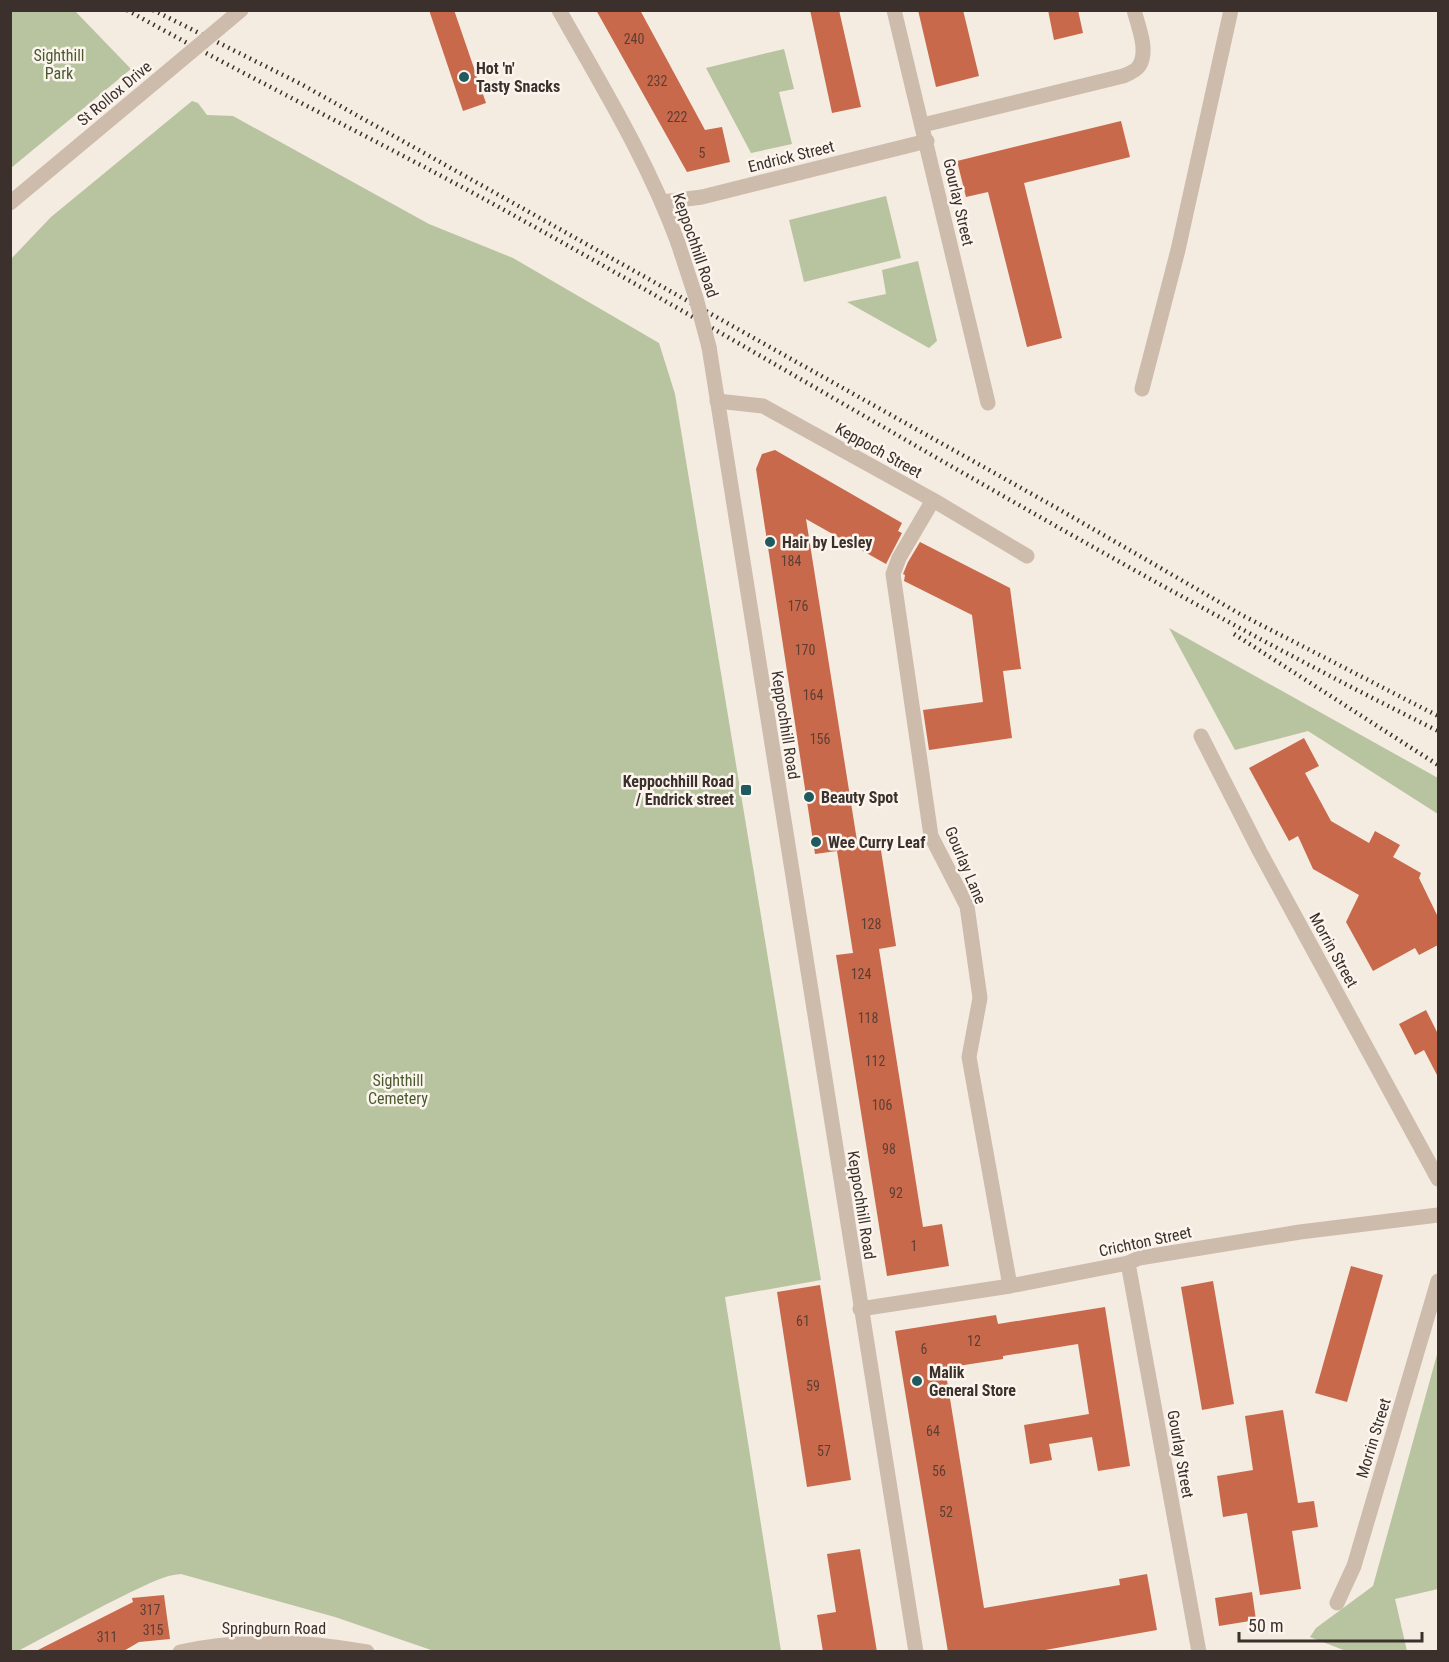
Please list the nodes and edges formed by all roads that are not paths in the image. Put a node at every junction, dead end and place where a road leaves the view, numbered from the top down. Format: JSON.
{"nodes":[{"id":1,"x":241,"y":10,"type":"edge"},
{"id":2,"x":559,"y":10,"type":"edge"},
{"id":3,"x":894,"y":10,"type":"edge"},
{"id":4,"x":1134,"y":10,"type":"edge"},
{"id":5,"x":1231,"y":10,"type":"edge"},
{"id":6,"x":923,"y":125,"type":"junction"},
{"id":7,"x":927,"y":141,"type":"junction"},
{"id":8,"x":663,"y":202,"type":"junction"},
{"id":9,"x":10,"y":203,"type":"edge"},
{"id":10,"x":1142,"y":389,"type":"dead end"},
{"id":11,"x":717,"y":401,"type":"junction"},
{"id":12,"x":988,"y":402,"type":"dead end"},
{"id":13,"x":933,"y":500,"type":"junction"},
{"id":14,"x":1022,"y":553,"type":"dead end"},
{"id":15,"x":1201,"y":736,"type":"dead end"},
{"id":16,"x":1438,"y":1179,"type":"edge"},
{"id":17,"x":1438,"y":1215,"type":"edge"},
{"id":18,"x":1128,"y":1263,"type":"junction"},
{"id":19,"x":1438,"y":1281,"type":"edge"},
{"id":20,"x":1010,"y":1286,"type":"junction"},
{"id":21,"x":860,"y":1309,"type":"junction"},
{"id":22,"x":1337,"y":1603,"type":"dead end"},
{"id":23,"x":180,"y":1652,"type":"edge"},
{"id":24,"x":368,"y":1652,"type":"edge"},
{"id":25,"x":916,"y":1652,"type":"edge"},
{"id":26,"x":1198,"y":1652,"type":"edge"}],
"edges":[{"from":1,"to":9,"type":"street","name":"St Rollox Drive","bridge":true},
{"from":2,"to":8,"type":"street","name":"Keppochhill Road"},
{"from":3,"to":6,"type":"street","name":"Gourlay Street"},
{"from":4,"to":6,"type":"street"},
{"from":5,"to":10,"type":"street"},
{"from":6,"to":7,"type":"street","name":"Gourlay Street"},
{"from":7,"to":8,"type":"street","name":"Endrick Street"},
{"from":7,"to":12,"type":"street","name":"Gourlay Street"},
{"from":8,"to":11,"type":"street","name":"Keppochhill Road","bridge":true},
{"from":11,"to":13,"type":"street","name":"Keppoch Street"},
{"from":11,"to":21,"type":"street","name":"Keppochhill Road"},
{"from":13,"to":14,"type":"street","name":"Keppoch Street"},
{"from":13,"to":20,"type":"street","name":"Gourlay Lane"},
{"from":15,"to":16,"type":"street","name":"Morrin Street"},
{"from":17,"to":18,"type":"street","name":"Crichton Street"},
{"from":18,"to":20,"type":"street","name":"Crichton Street"},
{"from":18,"to":26,"type":"street","name":"Gourlay Street"},
{"from":19,"to":22,"type":"street","name":"Morrin Street"},
{"from":20,"to":21,"type":"street","name":"Crichton Street"},
{"from":21,"to":25,"type":"street","name":"Keppochhill Road"},
{"from":23,"to":24,"type":"street","name":"Springburn Road"}]}
